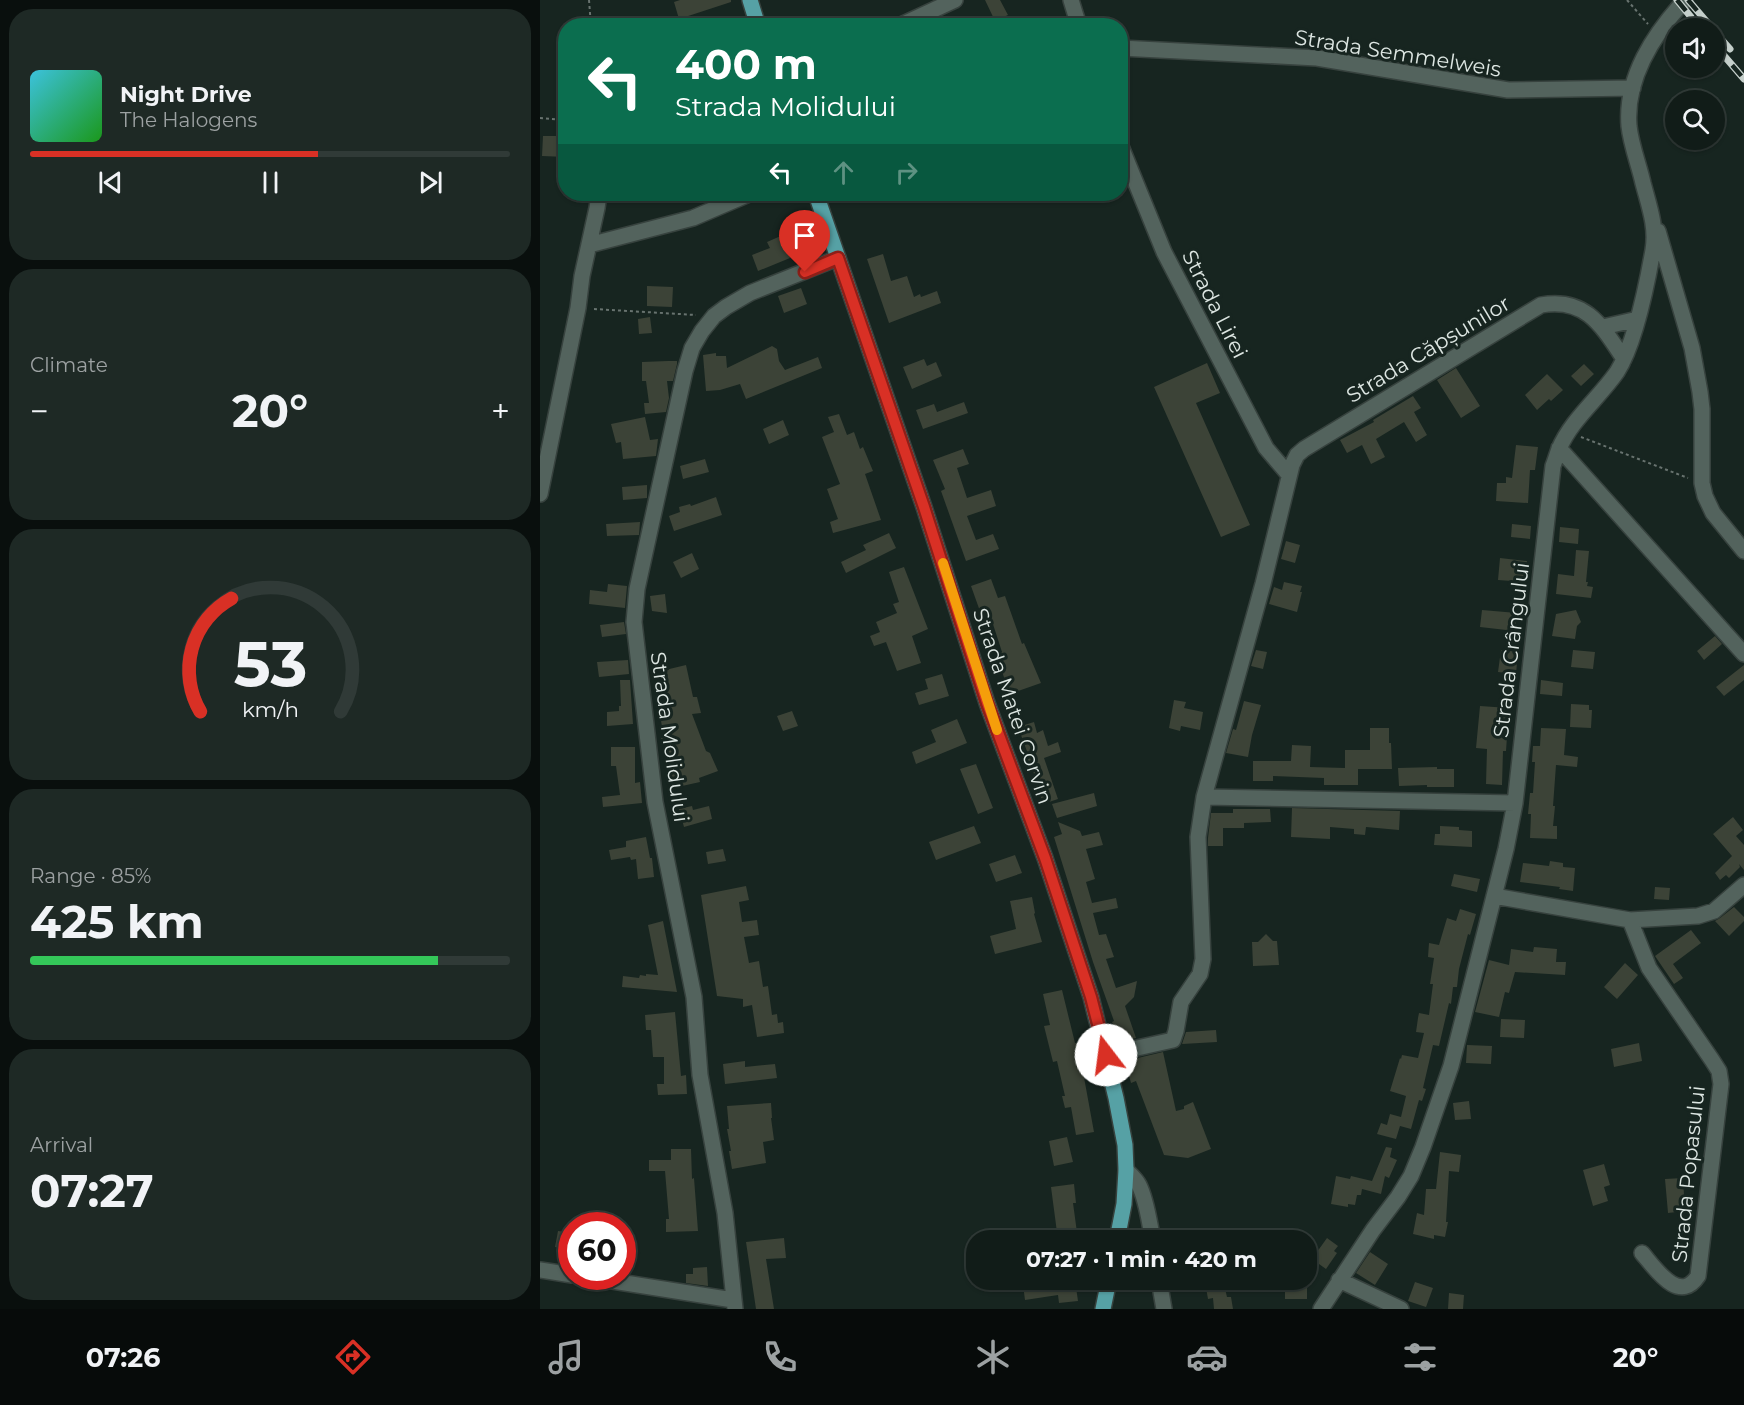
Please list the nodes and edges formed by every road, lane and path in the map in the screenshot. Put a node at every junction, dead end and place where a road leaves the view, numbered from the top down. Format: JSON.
{"nodes":[{"id":1,"x":589,"y":0,"type":"edge"},
{"id":2,"x":750,"y":0,"type":"edge"},
{"id":3,"x":955,"y":0,"type":"edge"},
{"id":4,"x":1071,"y":0,"type":"edge"},
{"id":5,"x":1627,"y":0,"type":"edge"},
{"id":6,"x":1685,"y":0,"type":"edge"},
{"id":7,"x":590,"y":18,"type":"edge"},
{"id":8,"x":756,"y":18,"type":"edge"},
{"id":9,"x":916,"y":18,"type":"edge"},
{"id":10,"x":1077,"y":18,"type":"edge"},
{"id":11,"x":1657,"y":35,"type":"junction"},
{"id":12,"x":1128,"y":48,"type":"edge"},
{"id":13,"x":1633,"y":88,"type":"junction"},
{"id":14,"x":540,"y":118,"type":"edge"},
{"id":15,"x":558,"y":119,"type":"edge"},
{"id":16,"x":1128,"y":164,"type":"edge"},
{"id":17,"x":598,"y":201,"type":"edge"},
{"id":18,"x":733,"y":201,"type":"edge"},
{"id":19,"x":818,"y":201,"type":"edge"},
{"id":20,"x":1654,"y":220,"type":"junction"},
{"id":21,"x":589,"y":245,"type":"junction"},
{"id":22,"x":838,"y":258,"type":"junction"},
{"id":23,"x":578,"y":308,"type":"junction"},
{"id":24,"x":714,"y":316,"type":"junction"},
{"id":25,"x":1638,"y":319,"type":"junction"},
{"id":26,"x":1603,"y":327,"type":"junction"},
{"id":27,"x":1624,"y":359,"type":"junction"},
{"id":28,"x":1569,"y":432,"type":"junction"},
{"id":29,"x":1559,"y":448,"type":"junction"},
{"id":30,"x":1289,"y":475,"type":"junction"},
{"id":31,"x":1702,"y":483,"type":"junction"},
{"id":32,"x":540,"y":494,"type":"edge"},
{"id":33,"x":1744,"y":551,"type":"edge"},
{"id":34,"x":1744,"y":654,"type":"edge"},
{"id":35,"x":1204,"y":797,"type":"junction"},
{"id":36,"x":1515,"y":803,"type":"junction"},
{"id":37,"x":1744,"y":885,"type":"edge"},
{"id":38,"x":1494,"y":896,"type":"junction"},
{"id":39,"x":1630,"y":920,"type":"junction"},
{"id":40,"x":1106,"y":1055,"type":"junction"},
{"id":41,"x":1126,"y":1170,"type":"junction"},
{"id":42,"x":1119,"y":1230,"type":"edge"},
{"id":43,"x":1150,"y":1230,"type":"edge"},
{"id":44,"x":1642,"y":1253,"type":"dead end"},
{"id":45,"x":540,"y":1270,"type":"edge"},
{"id":46,"x":558,"y":1273,"type":"edge"},
{"id":47,"x":1339,"y":1280,"type":"junction"},
{"id":48,"x":636,"y":1286,"type":"edge"},
{"id":49,"x":1107,"y":1290,"type":"edge"},
{"id":50,"x":1161,"y":1290,"type":"edge"},
{"id":51,"x":734,"y":1305,"type":"edge"},
{"id":52,"x":1103,"y":1309,"type":"edge"},
{"id":53,"x":1164,"y":1309,"type":"edge"},
{"id":54,"x":1321,"y":1309,"type":"edge"},
{"id":55,"x":1401,"y":1309,"type":"edge"}],
"edges":[{"from":1,"to":7,"type":"path"},
{"from":2,"to":8,"type":"main road"},
{"from":3,"to":9,"type":"street"},
{"from":4,"to":10,"type":"street"},
{"from":5,"to":11,"type":"path"},
{"from":6,"to":11,"type":"street","name":"Strada Crângului"},
{"from":11,"to":13,"type":"street","name":"Strada Crângului"},
{"from":12,"to":13,"type":"street","name":"Strada Semmelweis"},
{"from":13,"to":20,"type":"street","name":"Strada Crângului"},
{"from":14,"to":15,"type":"path"},
{"from":16,"to":30,"type":"street","name":"Strada Lirei"},
{"from":17,"to":21,"type":"street"},
{"from":18,"to":21,"type":"street"},
{"from":19,"to":22,"type":"main road","name":"Strada Matei Corvin"},
{"from":20,"to":25,"type":"street","name":"Strada Crângului"},
{"from":20,"to":31,"type":"street"},
{"from":21,"to":23,"type":"street"},
{"from":22,"to":24,"type":"street","name":"Strada Molidului"},
{"from":22,"to":40,"type":"main road","name":"Strada Matei Corvin"},
{"from":23,"to":24,"type":"path"},
{"from":23,"to":32,"type":"street"},
{"from":24,"to":51,"type":"street","name":"Strada Molidului"},
{"from":25,"to":26,"type":"street"},
{"from":25,"to":27,"type":"street","name":"Strada Crângului"},
{"from":26,"to":27,"type":"street","name":"Strada Căpșunilor"},
{"from":26,"to":30,"type":"street","name":"Strada Căpșunilor"},
{"from":27,"to":28,"type":"street","name":"Strada Crângului"},
{"from":28,"to":29,"type":"street","name":"Strada Crângului"},
{"from":28,"to":31,"type":"path"},
{"from":29,"to":34,"type":"street"},
{"from":29,"to":36,"type":"street","name":"Strada Crângului"},
{"from":30,"to":35,"type":"street","name":"Strada Căpșunilor"},
{"from":31,"to":33,"type":"street"},
{"from":35,"to":36,"type":"street"},
{"from":35,"to":40,"type":"street","name":"Strada Căpșunilor"},
{"from":36,"to":38,"type":"street","name":"Strada Crângului"},
{"from":37,"to":39,"type":"street"},
{"from":38,"to":39,"type":"street"},
{"from":38,"to":47,"type":"street","name":"Strada Crângului"},
{"from":39,"to":44,"type":"street","name":"Strada Popasului"},
{"from":40,"to":41,"type":"main road","name":"Strada Matei Corvin"},
{"from":41,"to":42,"type":"main road","name":"Strada Matei Corvin"},
{"from":41,"to":43,"type":"street"},
{"from":45,"to":46,"type":"street"},
{"from":47,"to":54,"type":"street","name":"Strada Crângului"},
{"from":47,"to":55,"type":"street"},
{"from":48,"to":51,"type":"street"},
{"from":49,"to":52,"type":"main road"},
{"from":50,"to":53,"type":"street"}]}
